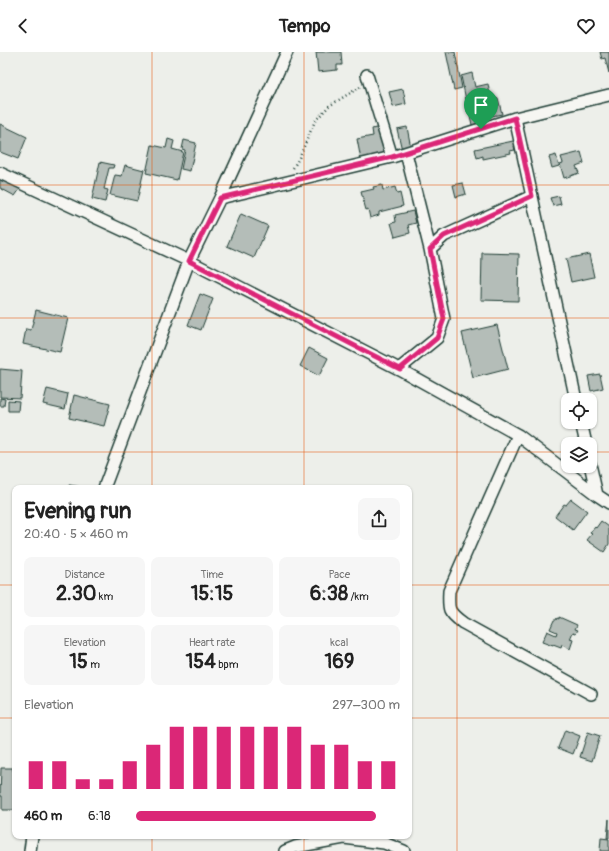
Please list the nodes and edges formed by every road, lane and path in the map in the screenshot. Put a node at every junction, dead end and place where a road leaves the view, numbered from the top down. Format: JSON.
{"nodes":[{"id":1,"x":287,"y":52,"type":"edge"},
{"id":2,"x":368,"y":78,"type":"joint"},
{"id":3,"x":609,"y":95,"type":"edge"},
{"id":4,"x":515,"y":118,"type":"junction"},
{"id":5,"x":406,"y":153,"type":"junction"},
{"id":6,"x":392,"y":157,"type":"junction"},
{"id":7,"x":0,"y":173,"type":"edge"},
{"id":8,"x":284,"y":182,"type":"junction"},
{"id":9,"x":532,"y":196,"type":"junction"},
{"id":10,"x":220,"y":198,"type":"junction"},
{"id":11,"x":430,"y":249,"type":"junction"},
{"id":12,"x":189,"y":261,"type":"junction"},
{"id":13,"x":400,"y":369,"type":"junction"},
{"id":14,"x":574,"y":393,"type":"edge"},
{"id":15,"x":518,"y":435,"type":"junction"},
{"id":16,"x":592,"y":473,"type":"edge"},
{"id":17,"x":105,"y":485,"type":"edge"},
{"id":18,"x":597,"y":495,"type":"junction"},
{"id":19,"x":609,"y":503,"type":"edge"},
{"id":20,"x":591,"y":694,"type":"dead end"},
{"id":21,"x":32,"y":839,"type":"edge"},
{"id":22,"x":339,"y":839,"type":"edge"},
{"id":23,"x":352,"y":839,"type":"edge"},
{"id":24,"x":30,"y":851,"type":"edge"},
{"id":25,"x":285,"y":851,"type":"edge"},
{"id":26,"x":404,"y":851,"type":"edge"}],
"edges":[{"from":1,"to":10,"type":"street"},
{"from":2,"to":6,"type":"street"},
{"from":2,"to":8,"type":"path"},
{"from":3,"to":4,"type":"street"},
{"from":4,"to":5,"type":"street"},
{"from":4,"to":9,"type":"street"},
{"from":5,"to":6,"type":"street"},
{"from":5,"to":11,"type":"street"},
{"from":6,"to":8,"type":"street"},
{"from":7,"to":12,"type":"street"},
{"from":8,"to":10,"type":"street"},
{"from":9,"to":11,"type":"street"},
{"from":9,"to":14,"type":"street"},
{"from":10,"to":12,"type":"street"},
{"from":11,"to":13,"type":"street"},
{"from":12,"to":13,"type":"street"},
{"from":12,"to":17,"type":"street"},
{"from":13,"to":15,"type":"street"},
{"from":15,"to":18,"type":"street"},
{"from":15,"to":20,"type":"street"},
{"from":16,"to":18,"type":"street"},
{"from":18,"to":19,"type":"street"},
{"from":21,"to":24,"type":"street"},
{"from":22,"to":25,"type":"street"},
{"from":23,"to":26,"type":"street"}]}
